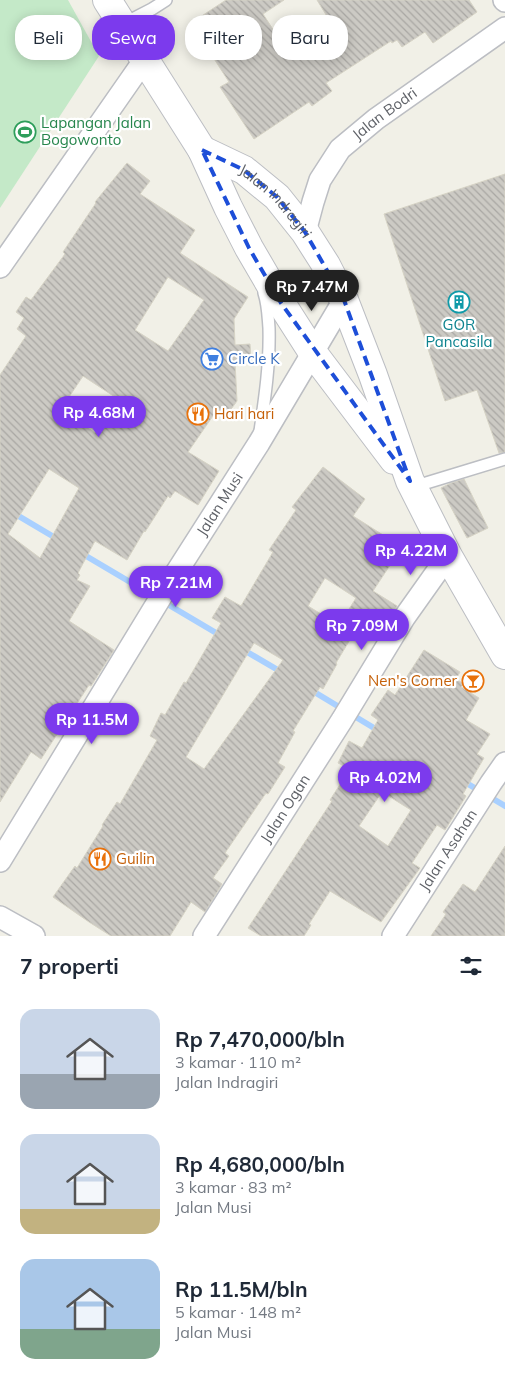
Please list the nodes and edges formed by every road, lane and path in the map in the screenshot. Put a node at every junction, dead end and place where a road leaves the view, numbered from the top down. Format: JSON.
{"nodes":[{"id":1,"x":107,"y":0,"type":"edge"},
{"id":2,"x":166,"y":0,"type":"edge"},
{"id":3,"x":117,"y":15,"type":"edge"},
{"id":4,"x":140,"y":15,"type":"edge"},
{"id":5,"x":505,"y":28,"type":"edge"},
{"id":6,"x":144,"y":60,"type":"edge"},
{"id":7,"x":146,"y":60,"type":"edge"},
{"id":8,"x":202,"y":150,"type":"junction"},
{"id":9,"x":305,"y":232,"type":"junction"},
{"id":10,"x":249,"y":248,"type":"junction"},
{"id":11,"x":0,"y":267,"type":"edge"},
{"id":12,"x":344,"y":300,"type":"junction"},
{"id":13,"x":313,"y":353,"type":"junction"},
{"id":14,"x":259,"y":443,"type":"junction"},
{"id":15,"x":505,"y":459,"type":"edge"},
{"id":16,"x":411,"y":484,"type":"junction"},
{"id":17,"x":448,"y":556,"type":"junction"},
{"id":18,"x":505,"y":655,"type":"edge"},
{"id":19,"x":505,"y":763,"type":"edge"},
{"id":20,"x":0,"y":861,"type":"edge"},
{"id":21,"x":0,"y":917,"type":"edge"},
{"id":22,"x":34,"y":936,"type":"edge"},
{"id":23,"x":204,"y":936,"type":"edge"},
{"id":24,"x":393,"y":936,"type":"edge"}],
"edges":[{"from":1,"to":3,"type":"street","name":"Jalan Indragiri"},
{"from":2,"to":4,"type":"lane"},
{"from":5,"to":9,"type":"street","name":"Jalan Bodri"},
{"from":6,"to":11,"type":"street"},
{"from":7,"to":8,"type":"street","name":"Jalan Indragiri"},
{"from":8,"to":9,"type":"street","name":"Jalan Indragiri"},
{"from":8,"to":10,"type":"street","name":"Jalan Indragiri"},
{"from":9,"to":12,"type":"street","name":"Jalan Indragiri"},
{"from":10,"to":13,"type":"street","name":"Jalan Indragiri"},
{"from":10,"to":14,"type":"lane"},
{"from":12,"to":13,"type":"street"},
{"from":12,"to":16,"type":"street","name":"Jalan Indragiri"},
{"from":13,"to":14,"type":"street","name":"Jalan Musi"},
{"from":13,"to":16,"type":"street","name":"Jalan Indragiri"},
{"from":14,"to":20,"type":"street","name":"Jalan Musi"},
{"from":15,"to":16,"type":"lane"},
{"from":16,"to":17,"type":"street","name":"Jalan Indragiri"},
{"from":17,"to":18,"type":"street","name":"Jalan Indragiri"},
{"from":17,"to":23,"type":"street","name":"Jalan Ogan"},
{"from":19,"to":24,"type":"street","name":"Jalan Asahan"},
{"from":21,"to":22,"type":"street"}]}
